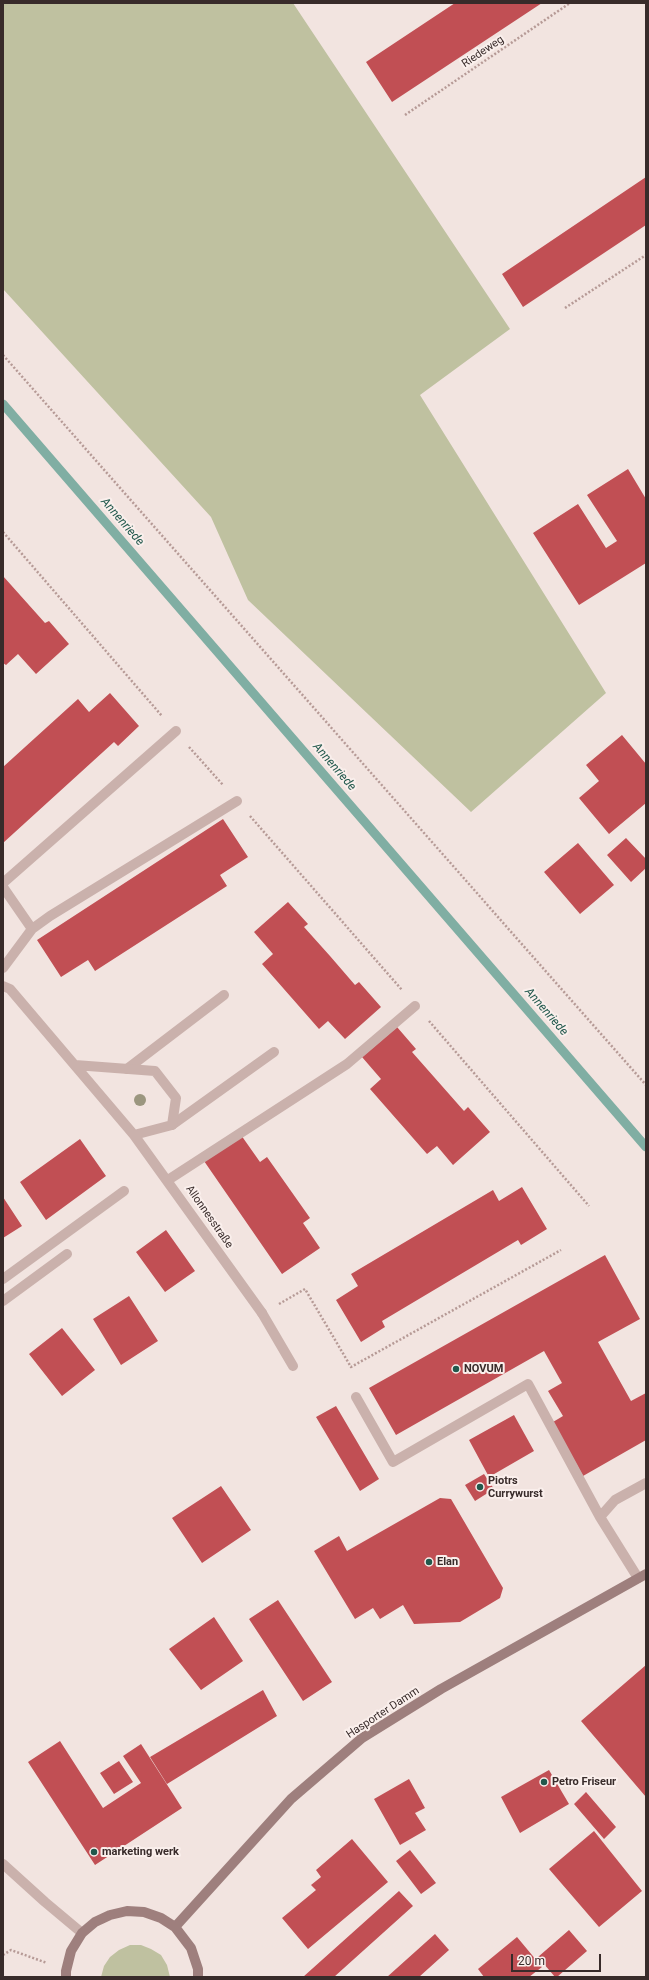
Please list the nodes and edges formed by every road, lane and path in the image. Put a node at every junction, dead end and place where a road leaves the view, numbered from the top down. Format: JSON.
{"nodes":[{"id":1,"x":570,"y":3,"type":"edge"},
{"id":2,"x":405,"y":115,"type":"dead end"},
{"id":3,"x":646,"y":255,"type":"edge"},
{"id":4,"x":565,"y":308,"type":"dead end"},
{"id":5,"x":3,"y":355,"type":"edge"},
{"id":6,"x":3,"y":532,"type":"edge"},
{"id":7,"x":176,"y":732,"type":"junction"},
{"id":8,"x":237,"y":801,"type":"junction"},
{"id":9,"x":3,"y":883,"type":"edge"},
{"id":10,"x":3,"y":887,"type":"edge"},
{"id":11,"x":32,"y":929,"type":"junction"},
{"id":12,"x":3,"y":968,"type":"edge"},
{"id":13,"x":3,"y":986,"type":"edge"},
{"id":14,"x":224,"y":995,"type":"dead end"},
{"id":15,"x":415,"y":1006,"type":"junction"},
{"id":16,"x":274,"y":1052,"type":"dead end"},
{"id":17,"x":75,"y":1065,"type":"junction"},
{"id":18,"x":127,"y":1069,"type":"junction"},
{"id":19,"x":646,"y":1085,"type":"edge"},
{"id":20,"x":172,"y":1125,"type":"junction"},
{"id":21,"x":134,"y":1135,"type":"junction"},
{"id":22,"x":168,"y":1180,"type":"junction"},
{"id":23,"x":124,"y":1191,"type":"dead end"},
{"id":24,"x":589,"y":1206,"type":"dead end"},
{"id":25,"x":561,"y":1250,"type":"dead end"},
{"id":26,"x":68,"y":1254,"type":"dead end"},
{"id":27,"x":3,"y":1279,"type":"edge"},
{"id":28,"x":3,"y":1301,"type":"edge"},
{"id":29,"x":262,"y":1313,"type":"junction"},
{"id":30,"x":293,"y":1366,"type":"dead end"},
{"id":31,"x":356,"y":1397,"type":"dead end"},
{"id":32,"x":646,"y":1483,"type":"edge"},
{"id":33,"x":600,"y":1516,"type":"junction"},
{"id":34,"x":642,"y":1576,"type":"edge"},
{"id":35,"x":3,"y":1864,"type":"edge"},
{"id":36,"x":175,"y":1927,"type":"junction"},
{"id":37,"x":82,"y":1933,"type":"junction"},
{"id":38,"x":3,"y":1955,"type":"edge"},
{"id":39,"x":66,"y":1974,"type":"edge"},
{"id":40,"x":198,"y":1977,"type":"edge"}],
"edges":[{"from":1,"to":2,"type":"path","name":"Riedeweg"},
{"from":3,"to":4,"type":"path"},
{"from":5,"to":19,"type":"path"},
{"from":6,"to":7,"type":"path"},
{"from":7,"to":8,"type":"path"},
{"from":7,"to":9,"type":"street"},
{"from":8,"to":11,"type":"street"},
{"from":8,"to":15,"type":"path"},
{"from":10,"to":11,"type":"street"},
{"from":11,"to":12,"type":"street"},
{"from":13,"to":17,"type":"street","name":"Allonnesstraße"},
{"from":14,"to":18,"type":"street"},
{"from":15,"to":22,"type":"street"},
{"from":15,"to":24,"type":"path"},
{"from":16,"to":20,"type":"street"},
{"from":17,"to":18,"type":"street"},
{"from":17,"to":21,"type":"street","name":"Allonnesstraße"},
{"from":18,"to":20,"type":"street"},
{"from":20,"to":21,"type":"street"},
{"from":21,"to":22,"type":"street","name":"Allonnesstraße"},
{"from":22,"to":29,"type":"street","name":"Allonnesstraße"},
{"from":23,"to":27,"type":"street"},
{"from":25,"to":29,"type":"path"},
{"from":26,"to":28,"type":"street"},
{"from":29,"to":30,"type":"street","name":"Allonnesstraße"},
{"from":31,"to":33,"type":"street"},
{"from":32,"to":33,"type":"street"},
{"from":33,"to":34,"type":"street"},
{"from":34,"to":36,"type":"main road","name":"Hasporter Damm"},
{"from":35,"to":37,"type":"street"},
{"from":36,"to":37,"type":"main road"},
{"from":36,"to":40,"type":"main road"},
{"from":37,"to":39,"type":"main road"},
{"from":38,"to":39,"type":"path"}]}
